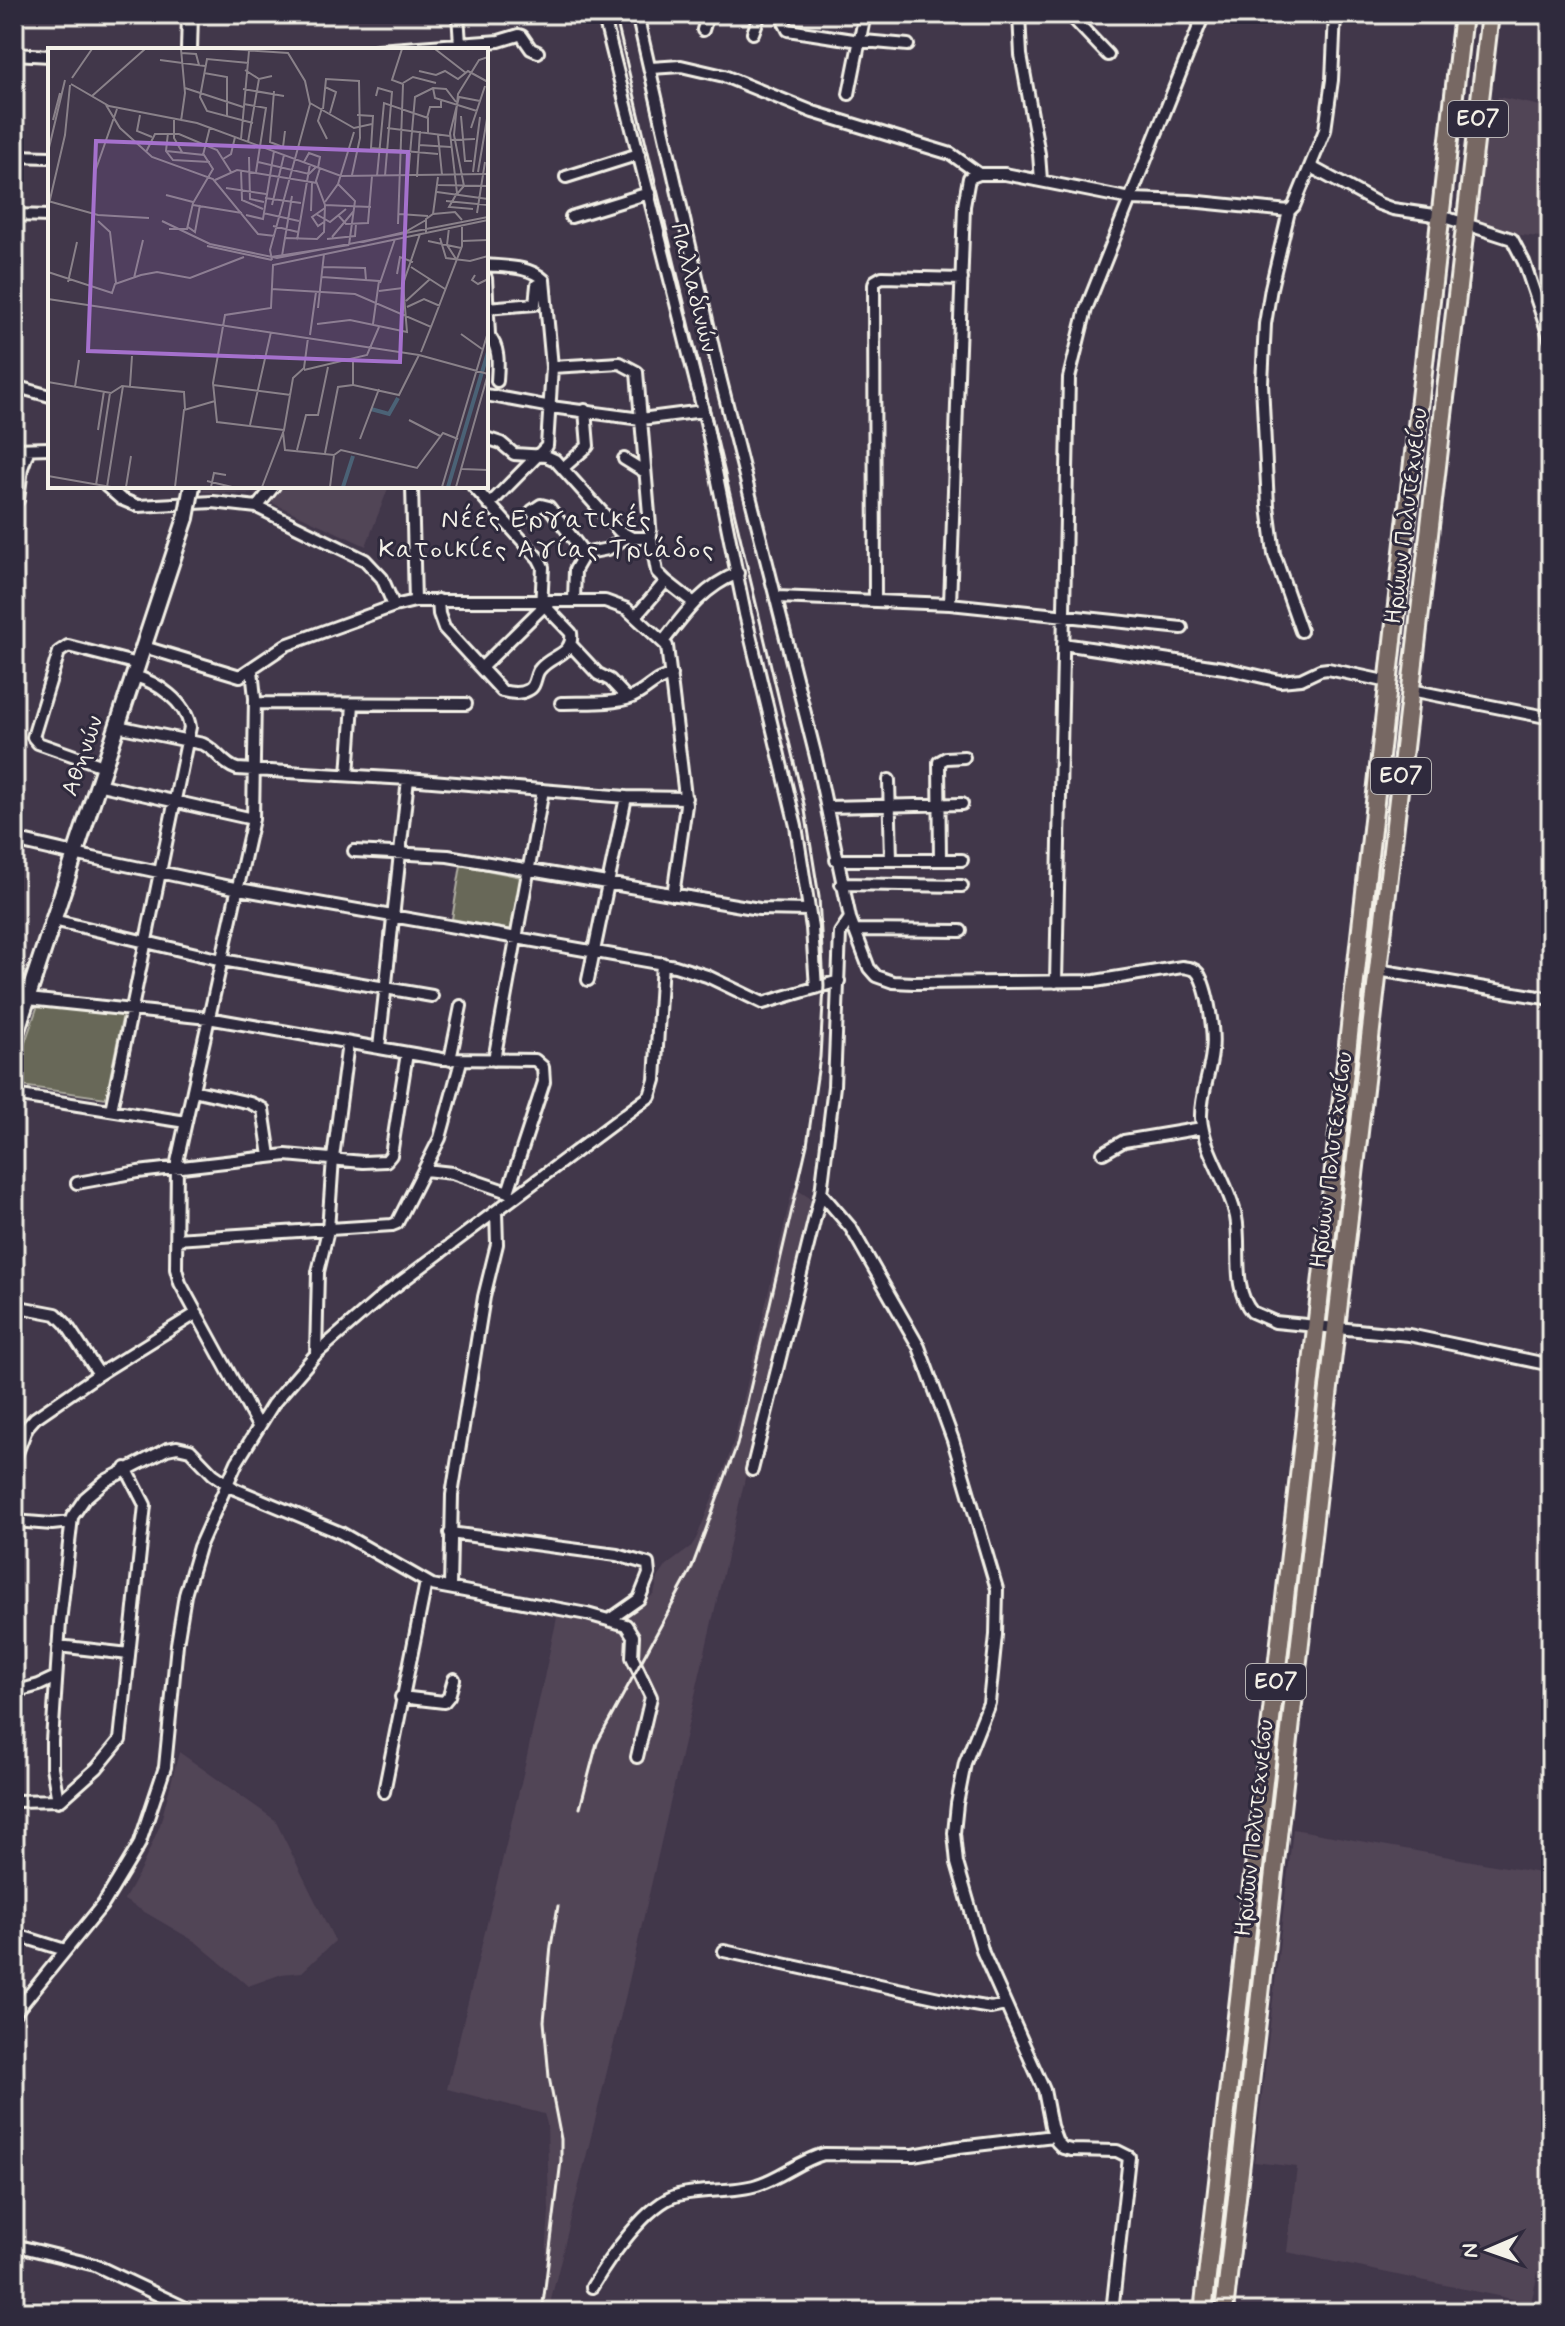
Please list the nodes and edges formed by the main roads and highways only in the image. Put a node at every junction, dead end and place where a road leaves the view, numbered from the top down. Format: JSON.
{"nodes":[{"id":1,"x":190,"y":14,"type":"edge"},
{"id":2,"x":1463,"y":14,"type":"edge"},
{"id":3,"x":1490,"y":14,"type":"edge"},
{"id":4,"x":189,"y":48,"type":"edge"},
{"id":5,"x":192,"y":488,"type":"edge"},
{"id":6,"x":14,"y":1039,"type":"edge"},
{"id":7,"x":1203,"y":2312,"type":"edge"},
{"id":8,"x":1224,"y":2312,"type":"edge"}],
"edges":[{"from":1,"to":4,"type":"main road"},
{"from":2,"to":7,"type":"main road","name":"Ηρώων Πολυτεχνείου","number":"ΕΟ7"},
{"from":3,"to":8,"type":"main road","name":"Ηρώων Πολυτεχνείου","number":"ΕΟ7"},
{"from":5,"to":6,"type":"main road","name":"Αθηνών","bridge":true}]}
